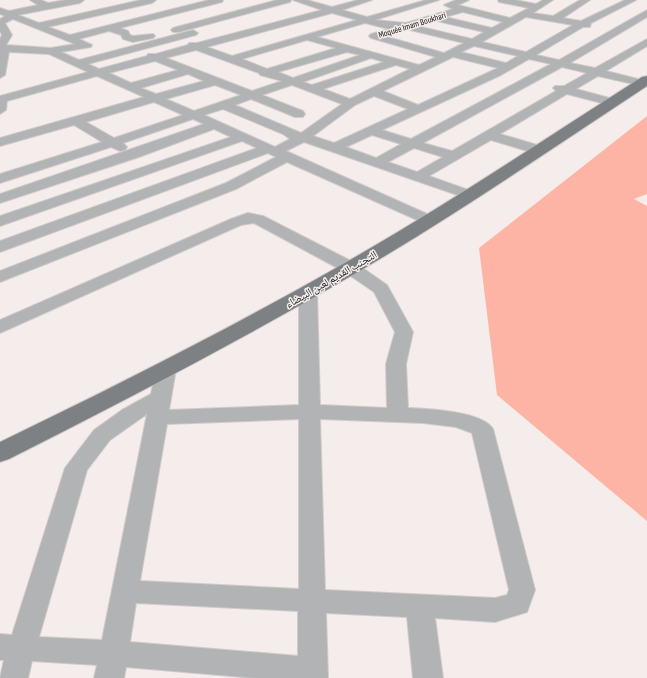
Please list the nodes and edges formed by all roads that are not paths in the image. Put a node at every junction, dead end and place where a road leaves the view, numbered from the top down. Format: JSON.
{"nodes":[{"id":1,"x":34,"y":0,"type":"edge"},
{"id":2,"x":152,"y":0,"type":"edge"},
{"id":3,"x":187,"y":0,"type":"edge"},
{"id":4,"x":219,"y":0,"type":"edge"},
{"id":5,"x":253,"y":0,"type":"edge"},
{"id":6,"x":287,"y":0,"type":"edge"},
{"id":7,"x":351,"y":0,"type":"edge"},
{"id":8,"x":364,"y":0,"type":"edge"},
{"id":9,"x":435,"y":0,"type":"edge"},
{"id":10,"x":502,"y":0,"type":"edge"},
{"id":11,"x":550,"y":0,"type":"edge"},
{"id":12,"x":586,"y":0,"type":"edge"},
{"id":13,"x":632,"y":0,"type":"edge"},
{"id":14,"x":302,"y":1,"type":"edge"},
{"id":15,"x":83,"y":2,"type":"edge"},
{"id":16,"x":609,"y":2,"type":"dead end"},
{"id":17,"x":464,"y":5,"type":"edge"},
{"id":18,"x":621,"y":5,"type":"junction"},
{"id":19,"x":47,"y":6,"type":"junction"},
{"id":20,"x":418,"y":6,"type":"junction"},
{"id":21,"x":538,"y":7,"type":"junction"},
{"id":22,"x":328,"y":8,"type":"junction"},
{"id":23,"x":399,"y":11,"type":"junction"},
{"id":24,"x":647,"y":13,"type":"edge"},
{"id":25,"x":525,"y":14,"type":"junction"},
{"id":26,"x":602,"y":14,"type":"junction"},
{"id":27,"x":7,"y":18,"type":"edge"},
{"id":28,"x":249,"y":18,"type":"junction"},
{"id":29,"x":436,"y":18,"type":"junction"},
{"id":30,"x":555,"y":19,"type":"junction"},
{"id":31,"x":366,"y":20,"type":"junction"},
{"id":32,"x":635,"y":20,"type":"junction"},
{"id":33,"x":509,"y":22,"type":"junction"},
{"id":34,"x":647,"y":22,"type":"edge"},
{"id":35,"x":522,"y":25,"type":"dead end"},
{"id":36,"x":39,"y":26,"type":"junction"},
{"id":37,"x":271,"y":26,"type":"junction"},
{"id":38,"x":405,"y":26,"type":"junction"},
{"id":39,"x":109,"y":28,"type":"junction"},
{"id":40,"x":549,"y":30,"type":"dead end"},
{"id":41,"x":492,"y":31,"type":"junction"},
{"id":42,"x":617,"y":31,"type":"junction"},
{"id":43,"x":56,"y":32,"type":"junction"},
{"id":44,"x":567,"y":33,"type":"junction"},
{"id":45,"x":583,"y":33,"type":"junction"},
{"id":46,"x":125,"y":35,"type":"junction"},
{"id":47,"x":234,"y":36,"type":"junction"},
{"id":48,"x":307,"y":37,"type":"junction"},
{"id":49,"x":641,"y":37,"type":"edge"},
{"id":50,"x":70,"y":38,"type":"junction"},
{"id":51,"x":175,"y":38,"type":"junction"},
{"id":52,"x":384,"y":39,"type":"junction"},
{"id":53,"x":110,"y":40,"type":"dead end"},
{"id":54,"x":602,"y":41,"type":"junction"},
{"id":55,"x":472,"y":43,"type":"junction"},
{"id":56,"x":196,"y":46,"type":"junction"},
{"id":57,"x":271,"y":48,"type":"junction"},
{"id":58,"x":348,"y":48,"type":"junction"},
{"id":59,"x":134,"y":49,"type":"junction"},
{"id":60,"x":51,"y":51,"type":"junction"},
{"id":61,"x":1,"y":53,"type":"edge"},
{"id":62,"x":448,"y":54,"type":"junction"},
{"id":63,"x":370,"y":55,"type":"junction"},
{"id":64,"x":525,"y":56,"type":"junction"},
{"id":65,"x":156,"y":57,"type":"junction"},
{"id":66,"x":228,"y":58,"type":"junction"},
{"id":67,"x":307,"y":60,"type":"junction"},
{"id":68,"x":395,"y":62,"type":"junction"},
{"id":69,"x":78,"y":64,"type":"junction"},
{"id":70,"x":560,"y":64,"type":"junction"},
{"id":71,"x":338,"y":66,"type":"junction"},
{"id":72,"x":508,"y":66,"type":"junction"},
{"id":73,"x":194,"y":67,"type":"junction"},
{"id":74,"x":421,"y":69,"type":"junction"},
{"id":75,"x":267,"y":72,"type":"junction"},
{"id":76,"x":597,"y":72,"type":"junction"},
{"id":77,"x":99,"y":73,"type":"junction"},
{"id":78,"x":497,"y":73,"type":"junction"},
{"id":79,"x":362,"y":74,"type":"junction"},
{"id":80,"x":0,"y":75,"type":"edge"},
{"id":81,"x":379,"y":79,"type":"dead end"},
{"id":82,"x":480,"y":80,"type":"junction"},
{"id":83,"x":294,"y":81,"type":"junction"},
{"id":84,"x":530,"y":81,"type":"junction"},
{"id":85,"x":645,"y":81,"type":"edge"},
{"id":86,"x":220,"y":83,"type":"junction"},
{"id":87,"x":131,"y":87,"type":"junction"},
{"id":88,"x":314,"y":88,"type":"junction"},
{"id":89,"x":463,"y":88,"type":"junction"},
{"id":90,"x":514,"y":89,"type":"junction"},
{"id":91,"x":566,"y":90,"type":"junction"},
{"id":92,"x":373,"y":92,"type":"junction"},
{"id":93,"x":253,"y":96,"type":"junction"},
{"id":94,"x":155,"y":98,"type":"junction"},
{"id":95,"x":495,"y":99,"type":"junction"},
{"id":96,"x":0,"y":102,"type":"edge"},
{"id":97,"x":613,"y":102,"type":"junction"},
{"id":98,"x":351,"y":103,"type":"junction"},
{"id":99,"x":224,"y":105,"type":"junction"},
{"id":100,"x":418,"y":109,"type":"junction"},
{"id":101,"x":533,"y":109,"type":"junction"},
{"id":102,"x":299,"y":114,"type":"dead end"},
{"id":103,"x":193,"y":116,"type":"junction"},
{"id":104,"x":76,"y":121,"type":"junction"},
{"id":105,"x":214,"y":125,"type":"junction"},
{"id":106,"x":371,"y":131,"type":"junction"},
{"id":107,"x":289,"y":134,"type":"junction"},
{"id":108,"x":489,"y":135,"type":"junction"},
{"id":109,"x":242,"y":137,"type":"junction"},
{"id":110,"x":304,"y":137,"type":"junction"},
{"id":111,"x":0,"y":142,"type":"edge"},
{"id":112,"x":112,"y":143,"type":"junction"},
{"id":113,"x":413,"y":143,"type":"junction"},
{"id":114,"x":334,"y":148,"type":"junction"},
{"id":115,"x":539,"y":150,"type":"junction"},
{"id":116,"x":272,"y":151,"type":"junction"},
{"id":117,"x":134,"y":154,"type":"junction"},
{"id":118,"x":454,"y":156,"type":"junction"},
{"id":119,"x":376,"y":163,"type":"junction"},
{"id":120,"x":160,"y":166,"type":"junction"},
{"id":121,"x":24,"y":171,"type":"junction"},
{"id":122,"x":418,"y":177,"type":"junction"},
{"id":123,"x":0,"y":178,"type":"edge"},
{"id":124,"x":184,"y":179,"type":"junction"},
{"id":125,"x":42,"y":184,"type":"junction"},
{"id":126,"x":468,"y":195,"type":"junction"},
{"id":127,"x":0,"y":199,"type":"edge"},
{"id":128,"x":65,"y":199,"type":"junction"},
{"id":129,"x":429,"y":220,"type":"junction"},
{"id":130,"x":0,"y":221,"type":"edge"},
{"id":131,"x":0,"y":247,"type":"edge"},
{"id":132,"x":351,"y":268,"type":"junction"},
{"id":133,"x":0,"y":277,"type":"edge"},
{"id":134,"x":308,"y":291,"type":"junction"},
{"id":135,"x":0,"y":327,"type":"edge"},
{"id":136,"x":166,"y":369,"type":"junction"},
{"id":137,"x":160,"y":407,"type":"junction"},
{"id":138,"x":310,"y":412,"type":"junction"},
{"id":139,"x":398,"y":416,"type":"junction"},
{"id":140,"x":0,"y":453,"type":"edge"},
{"id":141,"x":124,"y":591,"type":"junction"},
{"id":142,"x":311,"y":601,"type":"junction"},
{"id":143,"x":420,"y":606,"type":"junction"},
{"id":144,"x":12,"y":647,"type":"edge"},
{"id":145,"x":111,"y":666,"type":"edge"},
{"id":146,"x":313,"y":674,"type":"edge"},
{"id":147,"x":13,"y":678,"type":"edge"},
{"id":148,"x":428,"y":678,"type":"edge"}],
"edges":[{"from":1,"to":19,"type":"street"},
{"from":2,"to":36,"type":"street"},
{"from":3,"to":43,"type":"street"},
{"from":4,"to":39,"type":"street"},
{"from":5,"to":46,"type":"street"},
{"from":6,"to":46,"type":"street"},
{"from":7,"to":22,"type":"street"},
{"from":8,"to":22,"type":"street"},
{"from":8,"to":23,"type":"street"},
{"from":9,"to":20,"type":"street"},
{"from":10,"to":21,"type":"street"},
{"from":11,"to":21,"type":"street"},
{"from":12,"to":30,"type":"street"},
{"from":13,"to":18,"type":"street"},
{"from":14,"to":22,"type":"street"},
{"from":14,"to":28,"type":"street"},
{"from":15,"to":19,"type":"street"},
{"from":15,"to":27,"type":"street"},
{"from":16,"to":18,"type":"street"},
{"from":17,"to":20,"type":"street","name":"Moquée Imam Boukhari"},
{"from":17,"to":29,"type":"street","name":"Moquée Imam Boukhari"},
{"from":17,"to":33,"type":"street"},
{"from":18,"to":26,"type":"street"},
{"from":19,"to":27,"type":"street"},
{"from":20,"to":23,"type":"street"},
{"from":21,"to":25,"type":"street"},
{"from":22,"to":31,"type":"street"},
{"from":22,"to":37,"type":"street"},
{"from":23,"to":29,"type":"street"},
{"from":23,"to":31,"type":"street"},
{"from":24,"to":32,"type":"street"},
{"from":25,"to":30,"type":"street"},
{"from":25,"to":33,"type":"street"},
{"from":26,"to":32,"type":"street"},
{"from":26,"to":45,"type":"street"},
{"from":27,"to":36,"type":"street"},
{"from":27,"to":61,"type":"street"},
{"from":28,"to":37,"type":"street"},
{"from":28,"to":51,"type":"street"},
{"from":29,"to":38,"type":"street","name":"Moquée Imam Boukhari"},
{"from":29,"to":41,"type":"street"},
{"from":30,"to":45,"type":"street"},
{"from":31,"to":38,"type":"street"},
{"from":31,"to":48,"type":"street"},
{"from":32,"to":34,"type":"street"},
{"from":32,"to":42,"type":"street"},
{"from":33,"to":35,"type":"street"},
{"from":33,"to":41,"type":"street"},
{"from":36,"to":43,"type":"street"},
{"from":37,"to":47,"type":"street"},
{"from":37,"to":48,"type":"street"},
{"from":38,"to":52,"type":"street","name":"Moquée Imam Boukhari"},
{"from":38,"to":55,"type":"street"},
{"from":39,"to":46,"type":"street"},
{"from":39,"to":50,"type":"street"},
{"from":40,"to":44,"type":"street"},
{"from":41,"to":55,"type":"street"},
{"from":42,"to":45,"type":"street"},
{"from":42,"to":49,"type":"street"},
{"from":42,"to":54,"type":"street"},
{"from":43,"to":50,"type":"street"},
{"from":44,"to":45,"type":"street"},
{"from":44,"to":64,"type":"street"},
{"from":45,"to":54,"type":"street"},
{"from":46,"to":53,"type":"street"},
{"from":47,"to":56,"type":"street"},
{"from":47,"to":57,"type":"street"},
{"from":48,"to":57,"type":"street"},
{"from":48,"to":58,"type":"street"},
{"from":49,"to":76,"type":"street"},
{"from":50,"to":60,"type":"street"},
{"from":51,"to":56,"type":"street"},
{"from":51,"to":59,"type":"street"},
{"from":52,"to":58,"type":"street"},
{"from":52,"to":62,"type":"street","name":"Moquée Imam Boukhari"},
{"from":54,"to":70,"type":"street"},
{"from":55,"to":62,"type":"street"},
{"from":55,"to":64,"type":"street"},
{"from":56,"to":65,"type":"street"},
{"from":56,"to":66,"type":"street"},
{"from":57,"to":66,"type":"street"},
{"from":57,"to":67,"type":"street"},
{"from":58,"to":63,"type":"street"},
{"from":58,"to":67,"type":"street"},
{"from":59,"to":65,"type":"street"},
{"from":59,"to":69,"type":"street"},
{"from":60,"to":61,"type":"street"},
{"from":60,"to":69,"type":"street"},
{"from":61,"to":80,"type":"street"},
{"from":62,"to":72,"type":"street","name":"Moquée Imam Boukhari"},
{"from":62,"to":74,"type":"street"},
{"from":63,"to":68,"type":"street"},
{"from":63,"to":71,"type":"street"},
{"from":64,"to":70,"type":"street"},
{"from":64,"to":72,"type":"street"},
{"from":65,"to":73,"type":"street"},
{"from":65,"to":77,"type":"street"},
{"from":66,"to":73,"type":"street"},
{"from":66,"to":75,"type":"street"},
{"from":67,"to":75,"type":"street"},
{"from":68,"to":74,"type":"street"},
{"from":68,"to":79,"type":"street"},
{"from":69,"to":77,"type":"street"},
{"from":70,"to":76,"type":"street"},
{"from":70,"to":84,"type":"street"},
{"from":71,"to":79,"type":"street"},
{"from":71,"to":83,"type":"street"},
{"from":72,"to":78,"type":"street"},
{"from":73,"to":86,"type":"street"},
{"from":73,"to":87,"type":"street"},
{"from":74,"to":92,"type":"street"},
{"from":75,"to":83,"type":"street"},
{"from":75,"to":86,"type":"street"},
{"from":76,"to":85,"type":"street"},
{"from":76,"to":91,"type":"street"},
{"from":77,"to":87,"type":"street"},
{"from":77,"to":96,"type":"street"},
{"from":78,"to":82,"type":"street"},
{"from":78,"to":84,"type":"street"},
{"from":79,"to":81,"type":"street"},
{"from":79,"to":88,"type":"street"},
{"from":82,"to":89,"type":"street"},
{"from":82,"to":90,"type":"street"},
{"from":83,"to":88,"type":"street"},
{"from":83,"to":93,"type":"street"},
{"from":84,"to":90,"type":"street"},
{"from":84,"to":91,"type":"street"},
{"from":85,"to":97,"type":"main road","name":"التجنب القديم لعين البيضاء"},
{"from":86,"to":93,"type":"street"},
{"from":86,"to":94,"type":"street"},
{"from":87,"to":94,"type":"street"},
{"from":88,"to":98,"type":"street"},
{"from":89,"to":95,"type":"street"},
{"from":89,"to":100,"type":"street"},
{"from":90,"to":95,"type":"street"},
{"from":91,"to":97,"type":"street"},
{"from":91,"to":101,"type":"street"},
{"from":92,"to":98,"type":"street"},
{"from":92,"to":100,"type":"street"},
{"from":93,"to":99,"type":"street"},
{"from":93,"to":102,"type":"street"},
{"from":94,"to":103,"type":"street"},
{"from":94,"to":104,"type":"street"},
{"from":95,"to":101,"type":"street"},
{"from":95,"to":113,"type":"street"},
{"from":97,"to":115,"type":"main road","name":"التجنب القديم لعين البيضاء"},
{"from":98,"to":110,"type":"street"},
{"from":99,"to":103,"type":"street"},
{"from":99,"to":107,"type":"street"},
{"from":100,"to":106,"type":"street"},
{"from":101,"to":108,"type":"street"},
{"from":103,"to":105,"type":"street"},
{"from":103,"to":112,"type":"street"},
{"from":104,"to":111,"type":"street"},
{"from":104,"to":112,"type":"street"},
{"from":105,"to":109,"type":"street"},
{"from":105,"to":117,"type":"street"},
{"from":106,"to":113,"type":"street"},
{"from":106,"to":114,"type":"street"},
{"from":107,"to":110,"type":"street"},
{"from":107,"to":116,"type":"street"},
{"from":108,"to":115,"type":"street"},
{"from":108,"to":118,"type":"street"},
{"from":109,"to":116,"type":"street"},
{"from":109,"to":120,"type":"street"},
{"from":110,"to":114,"type":"street"},
{"from":110,"to":116,"type":"street"},
{"from":112,"to":117,"type":"street"},
{"from":112,"to":121,"type":"street"},
{"from":113,"to":118,"type":"street"},
{"from":113,"to":119,"type":"street"},
{"from":114,"to":119,"type":"street"},
{"from":115,"to":126,"type":"main road","name":"التجنب القديم لعين البيضاء"},
{"from":116,"to":124,"type":"street"},
{"from":116,"to":129,"type":"street"},
{"from":116,"to":133,"type":"street"},
{"from":117,"to":120,"type":"street"},
{"from":117,"to":125,"type":"street"},
{"from":118,"to":122,"type":"street"},
{"from":119,"to":122,"type":"street"},
{"from":120,"to":124,"type":"street"},
{"from":120,"to":128,"type":"street"},
{"from":121,"to":123,"type":"street"},
{"from":121,"to":125,"type":"street"},
{"from":122,"to":126,"type":"street"},
{"from":124,"to":131,"type":"street"},
{"from":125,"to":127,"type":"street"},
{"from":125,"to":128,"type":"street"},
{"from":126,"to":129,"type":"main road","name":"التجنب القديم لعين البيضاء"},
{"from":128,"to":130,"type":"street"},
{"from":129,"to":132,"type":"main road","name":"التجنب القديم لعين البيضاء"},
{"from":132,"to":134,"type":"main road","name":"التجنب القديم لعين البيضاء"},
{"from":132,"to":135,"type":"street"},
{"from":132,"to":139,"type":"street"},
{"from":134,"to":136,"type":"main road","name":"التجنب القديم لعين البيضاء"},
{"from":134,"to":138,"type":"street"},
{"from":136,"to":137,"type":"street"},
{"from":136,"to":140,"type":"main road","name":"التجنب القديم لعين البيضاء"},
{"from":137,"to":138,"type":"street"},
{"from":137,"to":141,"type":"street"},
{"from":137,"to":144,"type":"street"},
{"from":138,"to":139,"type":"street"},
{"from":138,"to":142,"type":"street"},
{"from":139,"to":143,"type":"street"},
{"from":141,"to":142,"type":"street"},
{"from":141,"to":145,"type":"street"},
{"from":142,"to":143,"type":"street"},
{"from":142,"to":146,"type":"street"},
{"from":143,"to":148,"type":"street"},
{"from":144,"to":145,"type":"street"},
{"from":144,"to":147,"type":"street"},
{"from":145,"to":146,"type":"street"}]}
